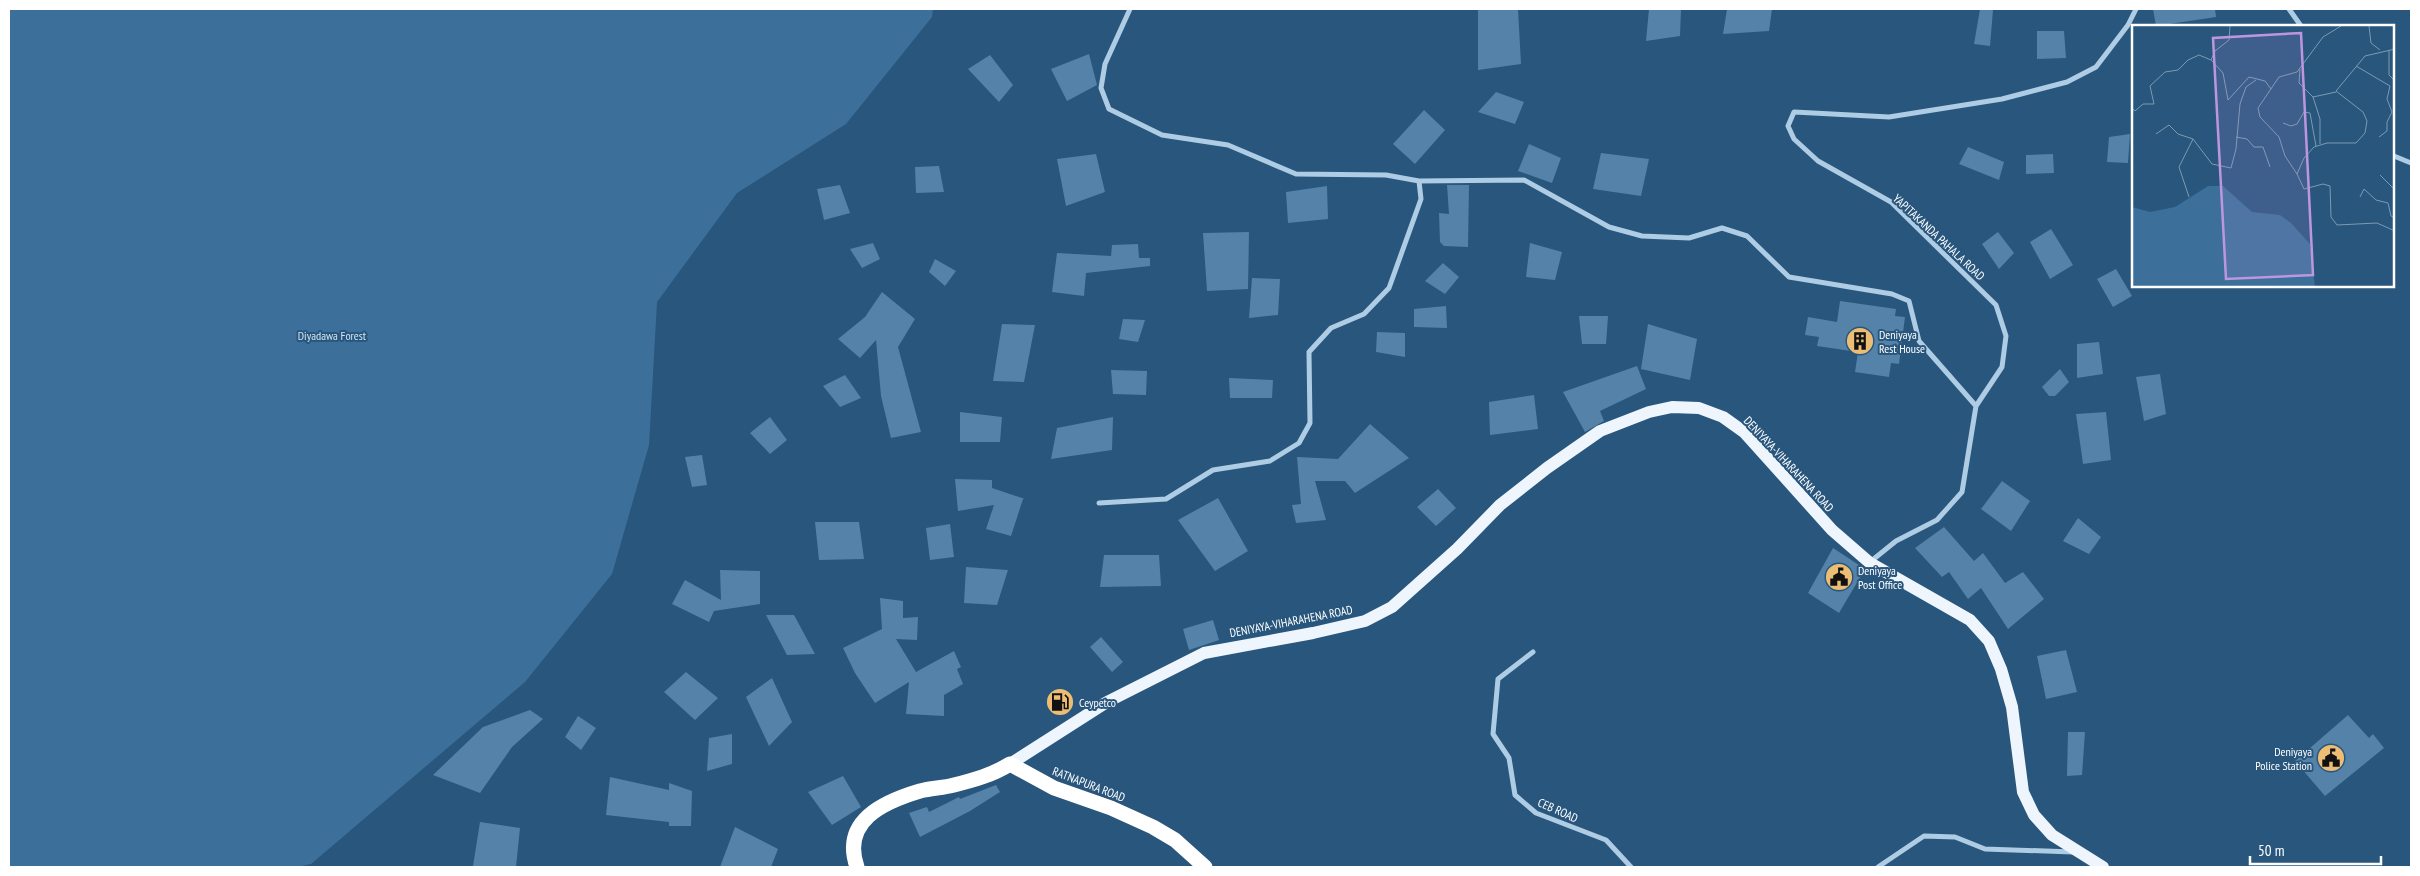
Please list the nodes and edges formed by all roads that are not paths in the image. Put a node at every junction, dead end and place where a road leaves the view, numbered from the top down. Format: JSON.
{"nodes":[{"id":1,"x":1130,"y":9,"type":"edge"},
{"id":2,"x":2136,"y":9,"type":"edge"},
{"id":3,"x":2289,"y":9,"type":"edge"},
{"id":4,"x":2300,"y":25,"type":"edge"},
{"id":5,"x":2395,"y":156,"type":"edge"},
{"id":6,"x":2411,"y":163,"type":"edge"},
{"id":7,"x":1419,"y":181,"type":"junction"},
{"id":8,"x":1976,"y":406,"type":"junction"},
{"id":9,"x":1099,"y":503,"type":"dead end"},
{"id":10,"x":1870,"y":563,"type":"junction"},
{"id":11,"x":1533,"y":652,"type":"dead end"},
{"id":12,"x":1010,"y":764,"type":"junction"},
{"id":13,"x":2081,"y":852,"type":"junction"},
{"id":14,"x":857,"y":867,"type":"edge"},
{"id":15,"x":1205,"y":867,"type":"edge"},
{"id":16,"x":1631,"y":867,"type":"edge"},
{"id":17,"x":1878,"y":867,"type":"edge"},
{"id":18,"x":2104,"y":867,"type":"edge"}],
"edges":[{"from":1,"to":7,"type":"street"},
{"from":2,"to":8,"type":"street","name":"YAPITAKANDA PAHALA ROAD"},
{"from":3,"to":4,"type":"street"},
{"from":5,"to":6,"type":"street"},
{"from":7,"to":8,"type":"street"},
{"from":7,"to":9,"type":"street"},
{"from":8,"to":10,"type":"street","name":"YAPITAKANDA PAHALA ROAD"},
{"from":10,"to":12,"type":"main road","name":"DENIYAYA-VIHARAHENA ROAD"},
{"from":10,"to":13,"type":"main road","name":"DENIYAYA-VIHARAHENA ROAD"},
{"from":11,"to":16,"type":"street","name":"CEB ROAD"},
{"from":12,"to":14,"type":"highway"},
{"from":12,"to":15,"type":"highway","name":"RATNAPURA ROAD"},
{"from":13,"to":17,"type":"street"},
{"from":13,"to":18,"type":"main road","name":"DENIYAYA-VIHARAHENA ROAD"}]}
